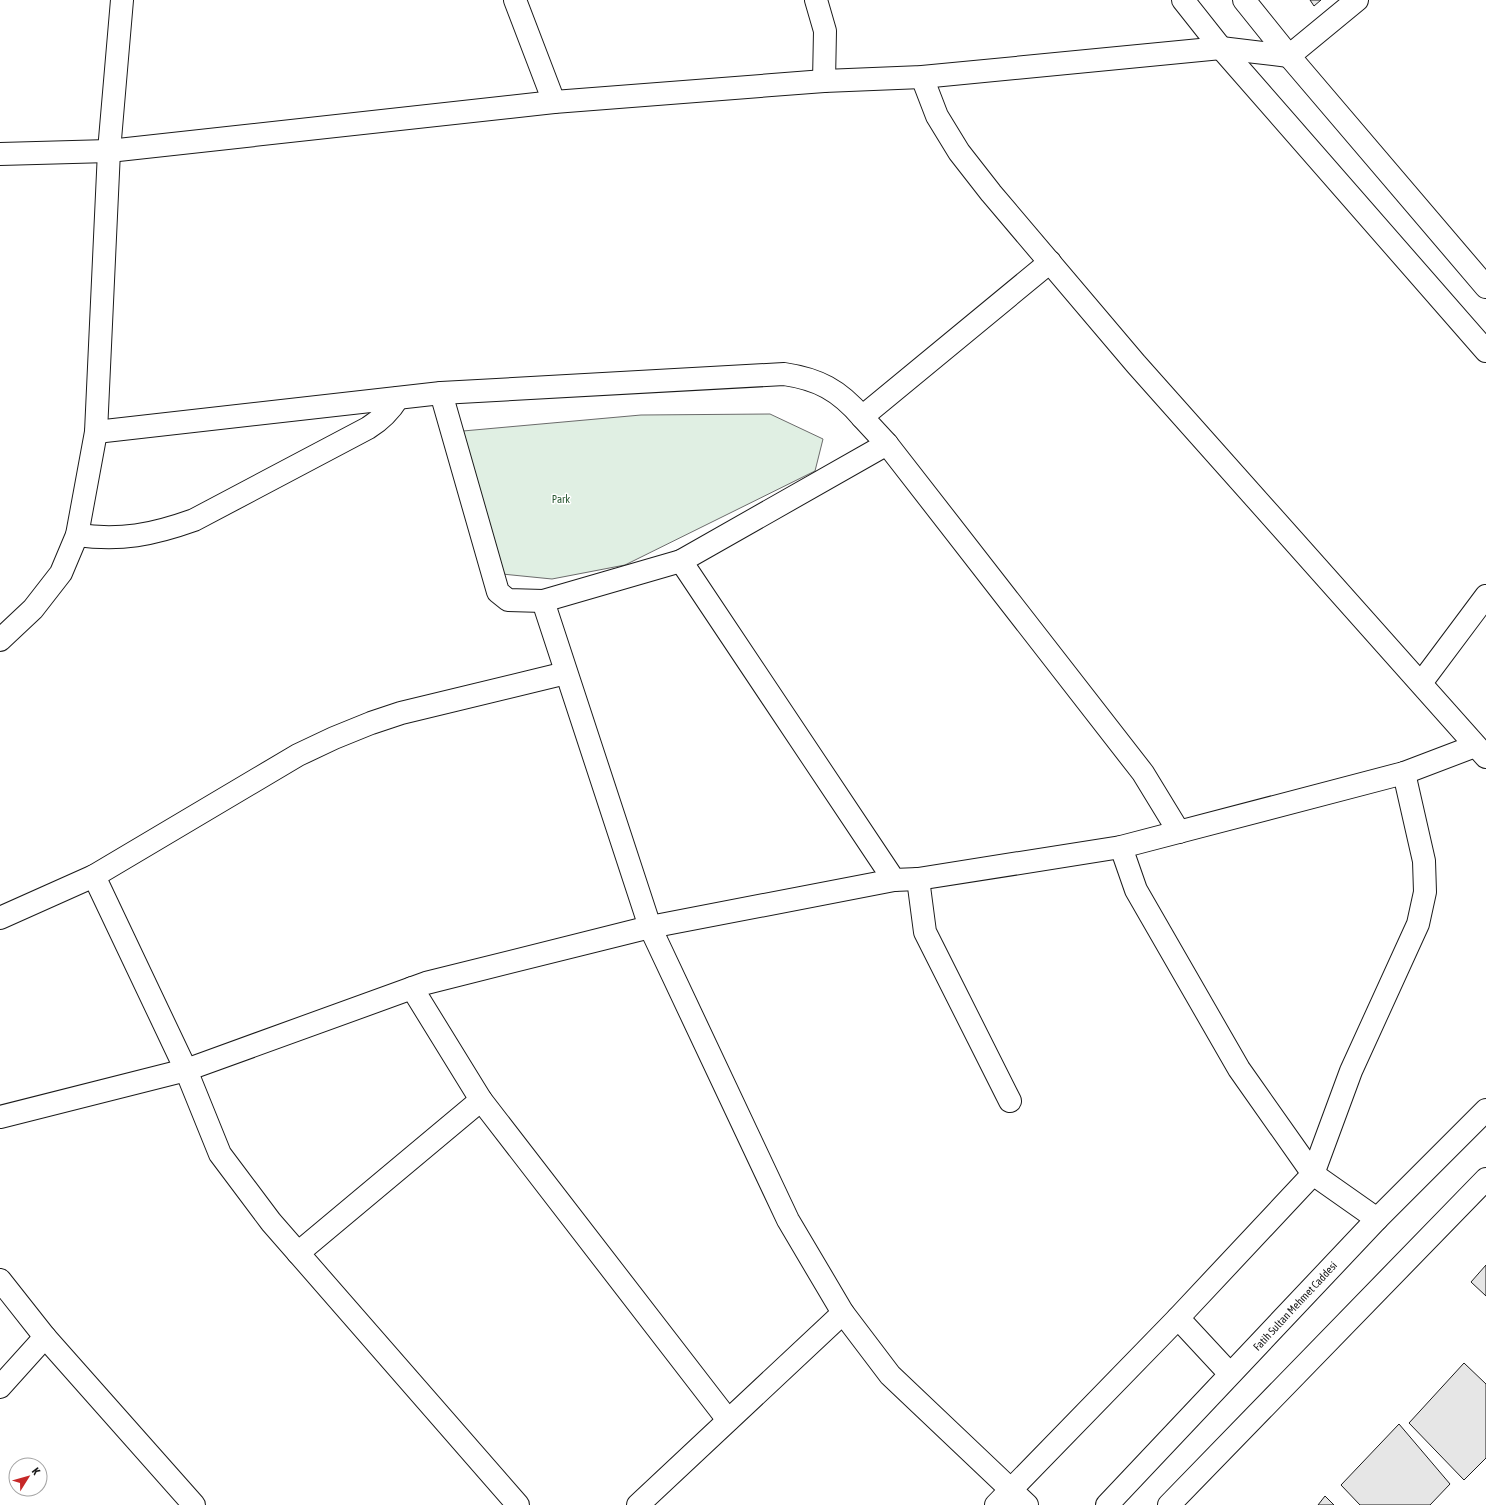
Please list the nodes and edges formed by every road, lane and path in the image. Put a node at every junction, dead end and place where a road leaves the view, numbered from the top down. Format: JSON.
{"nodes":[{"id":1,"x":122,"y":0,"type":"edge"},
{"id":2,"x":515,"y":0,"type":"edge"},
{"id":3,"x":816,"y":0,"type":"edge"},
{"id":4,"x":1183,"y":0,"type":"edge"},
{"id":5,"x":1244,"y":0,"type":"edge"},
{"id":6,"x":1357,"y":0,"type":"edge"},
{"id":7,"x":1220,"y":48,"type":"junction"},
{"id":8,"x":1289,"y":56,"type":"junction"},
{"id":9,"x":922,"y":77,"type":"junction"},
{"id":10,"x":824,"y":81,"type":"junction"},
{"id":11,"x":554,"y":102,"type":"junction"},
{"id":12,"x":109,"y":151,"type":"junction"},
{"id":13,"x":0,"y":154,"type":"edge"},
{"id":14,"x":1050,"y":262,"type":"junction"},
{"id":15,"x":1486,"y":287,"type":"edge"},
{"id":16,"x":1486,"y":351,"type":"edge"},
{"id":17,"x":441,"y":393,"type":"junction"},
{"id":18,"x":398,"y":398,"type":"junction"},
{"id":19,"x":862,"y":416,"type":"junction"},
{"id":20,"x":96,"y":432,"type":"junction"},
{"id":21,"x":887,"y":444,"type":"junction"},
{"id":22,"x":77,"y":535,"type":"junction"},
{"id":23,"x":681,"y":561,"type":"junction"},
{"id":24,"x":1486,"y":596,"type":"edge"},
{"id":25,"x":542,"y":601,"type":"junction"},
{"id":26,"x":0,"y":640,"type":"edge"},
{"id":27,"x":566,"y":673,"type":"junction"},
{"id":28,"x":1421,"y":683,"type":"junction"},
{"id":29,"x":1481,"y":752,"type":"edge"},
{"id":30,"x":1404,"y":773,"type":"junction"},
{"id":31,"x":1180,"y":832,"type":"junction"},
{"id":32,"x":1121,"y":847,"type":"junction"},
{"id":33,"x":94,"y":876,"type":"junction"},
{"id":34,"x":918,"y":879,"type":"junction"},
{"id":35,"x":894,"y":880,"type":"junction"},
{"id":36,"x":0,"y":918,"type":"edge"},
{"id":37,"x":650,"y":927,"type":"junction"},
{"id":38,"x":412,"y":988,"type":"junction"},
{"id":39,"x":186,"y":1070,"type":"junction"},
{"id":40,"x":481,"y":1100,"type":"junction"},
{"id":41,"x":1010,"y":1101,"type":"dead end"},
{"id":42,"x":1486,"y":1110,"type":"edge"},
{"id":43,"x":0,"y":1117,"type":"edge"},
{"id":44,"x":1313,"y":1174,"type":"junction"},
{"id":45,"x":1486,"y":1179,"type":"edge"},
{"id":46,"x":1377,"y":1219,"type":"junction"},
{"id":47,"x":298,"y":1253,"type":"junction"},
{"id":48,"x":0,"y":1280,"type":"edge"},
{"id":49,"x":844,"y":1313,"type":"junction"},
{"id":50,"x":1178,"y":1318,"type":"junction"},
{"id":51,"x":45,"y":1337,"type":"junction"},
{"id":52,"x":1230,"y":1374,"type":"junction"},
{"id":53,"x":0,"y":1387,"type":"edge"},
{"id":54,"x":728,"y":1420,"type":"junction"},
{"id":55,"x":1004,"y":1498,"type":"edge"},
{"id":56,"x":194,"y":1505,"type":"edge"},
{"id":57,"x":518,"y":1505,"type":"edge"},
{"id":58,"x":638,"y":1505,"type":"edge"},
{"id":59,"x":1027,"y":1505,"type":"edge"},
{"id":60,"x":1107,"y":1505,"type":"edge"},
{"id":61,"x":1169,"y":1505,"type":"edge"}],
"edges":[{"from":1,"to":12,"type":"street"},
{"from":2,"to":11,"type":"street"},
{"from":3,"to":10,"type":"street"},
{"from":4,"to":7,"type":"street"},
{"from":5,"to":8,"type":"street"},
{"from":6,"to":8,"type":"street"},
{"from":7,"to":8,"type":"street"},
{"from":7,"to":9,"type":"street"},
{"from":7,"to":16,"type":"street"},
{"from":8,"to":15,"type":"street"},
{"from":9,"to":10,"type":"street"},
{"from":9,"to":14,"type":"street"},
{"from":10,"to":11,"type":"street"},
{"from":11,"to":12,"type":"street"},
{"from":12,"to":13,"type":"street"},
{"from":12,"to":20,"type":"street"},
{"from":14,"to":19,"type":"street"},
{"from":14,"to":28,"type":"street"},
{"from":17,"to":18,"type":"street"},
{"from":17,"to":19,"type":"street"},
{"from":17,"to":25,"type":"street"},
{"from":18,"to":20,"type":"street"},
{"from":18,"to":22,"type":"street"},
{"from":19,"to":21,"type":"street"},
{"from":20,"to":22,"type":"street"},
{"from":21,"to":23,"type":"street"},
{"from":21,"to":31,"type":"street"},
{"from":22,"to":26,"type":"street"},
{"from":23,"to":25,"type":"street"},
{"from":23,"to":35,"type":"street"},
{"from":24,"to":28,"type":"street"},
{"from":25,"to":27,"type":"street"},
{"from":27,"to":33,"type":"street"},
{"from":27,"to":37,"type":"street"},
{"from":28,"to":29,"type":"street"},
{"from":29,"to":30,"type":"street"},
{"from":30,"to":31,"type":"street"},
{"from":30,"to":44,"type":"street"},
{"from":31,"to":32,"type":"street"},
{"from":32,"to":34,"type":"street"},
{"from":32,"to":44,"type":"street"},
{"from":33,"to":36,"type":"street"},
{"from":33,"to":39,"type":"street"},
{"from":34,"to":35,"type":"street"},
{"from":34,"to":41,"type":"street"},
{"from":35,"to":37,"type":"street"},
{"from":37,"to":38,"type":"street"},
{"from":37,"to":49,"type":"street"},
{"from":38,"to":39,"type":"street"},
{"from":38,"to":40,"type":"street"},
{"from":39,"to":43,"type":"street"},
{"from":39,"to":47,"type":"street"},
{"from":40,"to":47,"type":"street"},
{"from":40,"to":54,"type":"street"},
{"from":42,"to":46,"type":"street","name":"Fatih Sultan Mehmet Caddesi"},
{"from":44,"to":46,"type":"street"},
{"from":44,"to":50,"type":"street"},
{"from":45,"to":61,"type":"street"},
{"from":46,"to":52,"type":"street","name":"Fatih Sultan Mehmet Caddesi"},
{"from":47,"to":57,"type":"street"},
{"from":48,"to":51,"type":"street"},
{"from":49,"to":54,"type":"street"},
{"from":49,"to":55,"type":"street"},
{"from":50,"to":52,"type":"street"},
{"from":50,"to":55,"type":"street"},
{"from":51,"to":53,"type":"street"},
{"from":51,"to":56,"type":"street"},
{"from":52,"to":60,"type":"street","name":"Fatih Sultan Mehmet Caddesi"},
{"from":54,"to":58,"type":"street"},
{"from":55,"to":59,"type":"street"}]}
